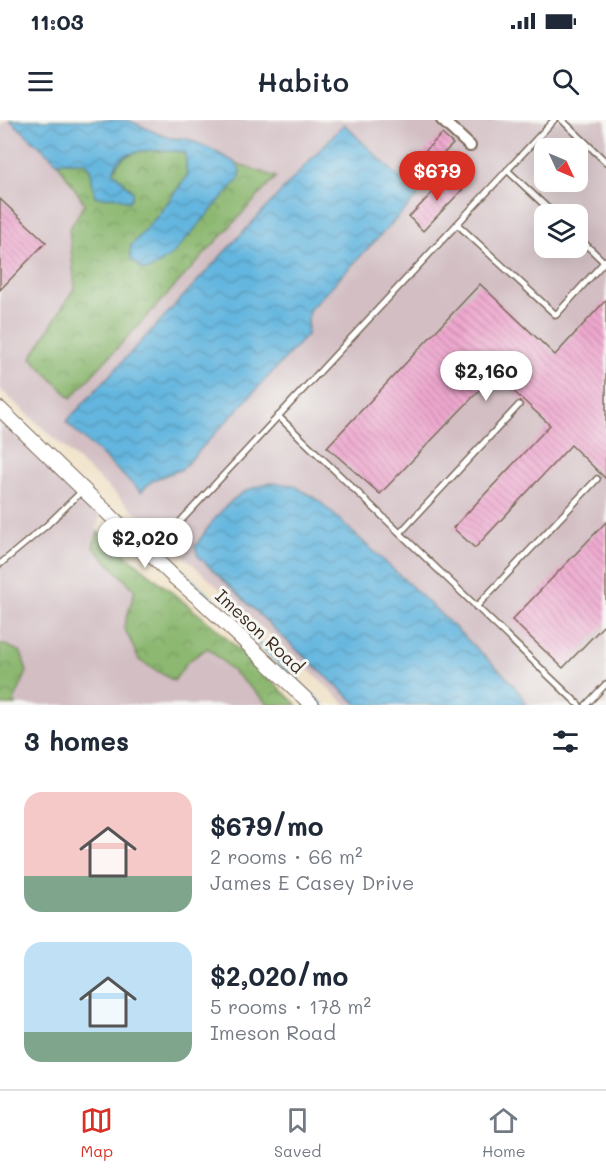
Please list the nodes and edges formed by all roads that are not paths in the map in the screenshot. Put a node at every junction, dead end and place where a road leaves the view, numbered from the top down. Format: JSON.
{"nodes":[{"id":1,"x":442,"y":120,"type":"edge"},
{"id":2,"x":554,"y":120,"type":"edge"},
{"id":3,"x":562,"y":120,"type":"edge"},
{"id":4,"x":470,"y":146,"type":"dead end"},
{"id":5,"x":606,"y":162,"type":"edge"},
{"id":6,"x":507,"y":170,"type":"junction"},
{"id":7,"x":543,"y":204,"type":"edge"},
{"id":8,"x":457,"y":224,"type":"junction"},
{"id":9,"x":588,"y":246,"type":"edge"},
{"id":10,"x":605,"y":261,"type":"edge"},
{"id":11,"x":519,"y":405,"type":"dead end"},
{"id":12,"x":0,"y":409,"type":"edge"},
{"id":13,"x":278,"y":416,"type":"junction"},
{"id":14,"x":597,"y":479,"type":"dead end"},
{"id":15,"x":83,"y":490,"type":"junction"},
{"id":16,"x":400,"y":533,"type":"junction"},
{"id":17,"x":151,"y":553,"type":"junction"},
{"id":18,"x":0,"y":564,"type":"edge"},
{"id":19,"x":476,"y":607,"type":"junction"},
{"id":20,"x":606,"y":684,"type":"edge"},
{"id":21,"x":312,"y":705,"type":"edge"},
{"id":22,"x":579,"y":705,"type":"edge"},
{"id":23,"x":586,"y":705,"type":"edge"}],
"edges":[{"from":1,"to":4,"type":"street"},
{"from":2,"to":6,"type":"lane"},
{"from":3,"to":5,"type":"lane"},
{"from":6,"to":7,"type":"lane"},
{"from":6,"to":8,"type":"lane"},
{"from":8,"to":10,"type":"lane"},
{"from":8,"to":13,"type":"lane"},
{"from":9,"to":10,"type":"lane"},
{"from":11,"to":16,"type":"lane"},
{"from":12,"to":15,"type":"street","name":"Imeson Road"},
{"from":13,"to":16,"type":"lane"},
{"from":13,"to":17,"type":"lane"},
{"from":14,"to":19,"type":"lane"},
{"from":15,"to":17,"type":"street","name":"Imeson Road"},
{"from":15,"to":18,"type":"lane"},
{"from":16,"to":19,"type":"lane"},
{"from":17,"to":21,"type":"street","name":"Imeson Road"},
{"from":19,"to":22,"type":"lane"},
{"from":20,"to":23,"type":"lane"}]}
